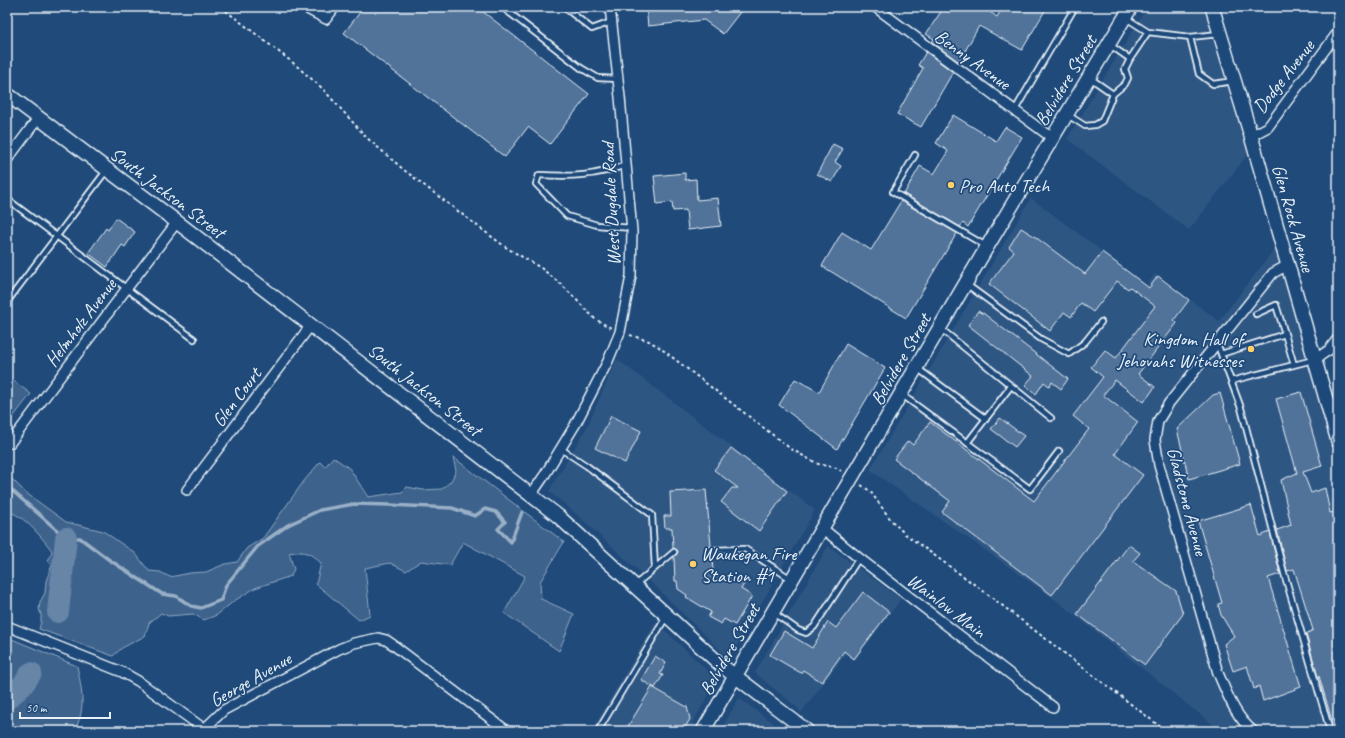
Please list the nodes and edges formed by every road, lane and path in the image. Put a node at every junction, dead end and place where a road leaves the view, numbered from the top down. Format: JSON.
{"nodes":[{"id":1,"x":221,"y":7,"type":"edge"},
{"id":2,"x":336,"y":7,"type":"edge"},
{"id":3,"x":502,"y":7,"type":"edge"},
{"id":4,"x":564,"y":7,"type":"edge"},
{"id":5,"x":610,"y":7,"type":"edge"},
{"id":6,"x":874,"y":7,"type":"edge"},
{"id":7,"x":1075,"y":7,"type":"edge"},
{"id":8,"x":1214,"y":8,"type":"edge"},
{"id":9,"x":1129,"y":9,"type":"edge"},
{"id":10,"x":309,"y":10,"type":"dead end"},
{"id":11,"x":611,"y":22,"type":"junction"},
{"id":12,"x":1148,"y":32,"type":"junction"},
{"id":13,"x":1338,"y":32,"type":"edge"},
{"id":14,"x":1220,"y":34,"type":"junction"},
{"id":15,"x":1190,"y":38,"type":"junction"},
{"id":16,"x":1108,"y":44,"type":"junction"},
{"id":17,"x":1130,"y":59,"type":"junction"},
{"id":18,"x":1089,"y":77,"type":"junction"},
{"id":19,"x":618,"y":79,"type":"junction"},
{"id":20,"x":1234,"y":82,"type":"junction"},
{"id":21,"x":7,"y":94,"type":"edge"},
{"id":22,"x":1112,"y":94,"type":"junction"},
{"id":23,"x":1015,"y":110,"type":"junction"},
{"id":24,"x":1067,"y":114,"type":"junction"},
{"id":25,"x":39,"y":118,"type":"junction"},
{"id":26,"x":1250,"y":136,"type":"junction"},
{"id":27,"x":1052,"y":138,"type":"junction"},
{"id":28,"x":915,"y":155,"type":"dead end"},
{"id":29,"x":7,"y":160,"type":"edge"},
{"id":30,"x":626,"y":165,"type":"junction"},
{"id":31,"x":107,"y":169,"type":"junction"},
{"id":32,"x":7,"y":199,"type":"edge"},
{"id":33,"x":177,"y":222,"type":"junction"},
{"id":34,"x":631,"y":228,"type":"junction"},
{"id":35,"x":56,"y":236,"type":"junction"},
{"id":36,"x":987,"y":247,"type":"junction"},
{"id":37,"x":1288,"y":265,"type":"junction"},
{"id":38,"x":966,"y":284,"type":"junction"},
{"id":39,"x":127,"y":289,"type":"junction"},
{"id":40,"x":7,"y":302,"type":"edge"},
{"id":41,"x":1256,"y":314,"type":"dead end"},
{"id":42,"x":1101,"y":322,"type":"dead end"},
{"id":43,"x":312,"y":325,"type":"junction"},
{"id":44,"x":940,"y":328,"type":"junction"},
{"id":45,"x":613,"y":329,"type":"dead end"},
{"id":46,"x":627,"y":334,"type":"dead end"},
{"id":47,"x":1285,"y":334,"type":"junction"},
{"id":48,"x":1338,"y":338,"type":"edge"},
{"id":49,"x":194,"y":339,"type":"dead end"},
{"id":50,"x":1217,"y":343,"type":"junction"},
{"id":51,"x":1221,"y":354,"type":"junction"},
{"id":52,"x":1314,"y":360,"type":"junction"},
{"id":53,"x":1294,"y":365,"type":"junction"},
{"id":54,"x":917,"y":368,"type":"junction"},
{"id":55,"x":1231,"y":381,"type":"junction"},
{"id":56,"x":1011,"y":386,"type":"junction"},
{"id":57,"x":901,"y":394,"type":"junction"},
{"id":58,"x":1051,"y":418,"type":"dead end"},
{"id":59,"x":986,"y":419,"type":"junction"},
{"id":60,"x":1338,"y":441,"type":"edge"},
{"id":61,"x":10,"y":443,"type":"dead end"},
{"id":62,"x":967,"y":443,"type":"junction"},
{"id":63,"x":561,"y":449,"type":"junction"},
{"id":64,"x":1059,"y":451,"type":"dead end"},
{"id":65,"x":836,"y":468,"type":"dead end"},
{"id":66,"x":864,"y":486,"type":"dead end"},
{"id":67,"x":187,"y":490,"type":"dead end"},
{"id":68,"x":531,"y":495,"type":"junction"},
{"id":69,"x":822,"y":528,"type":"junction"},
{"id":70,"x":711,"y":550,"type":"dead end"},
{"id":71,"x":674,"y":552,"type":"dead end"},
{"id":72,"x":859,"y":558,"type":"junction"},
{"id":73,"x":655,"y":568,"type":"junction"},
{"id":74,"x":792,"y":580,"type":"junction"},
{"id":75,"x":634,"y":586,"type":"junction"},
{"id":76,"x":772,"y":612,"type":"junction"},
{"id":77,"x":666,"y":616,"type":"junction"},
{"id":78,"x":7,"y":626,"type":"edge"},
{"id":79,"x":735,"y":676,"type":"junction"},
{"id":80,"x":1053,"y":707,"type":"dead end"},
{"id":81,"x":204,"y":730,"type":"edge"},
{"id":82,"x":507,"y":731,"type":"edge"},
{"id":83,"x":598,"y":731,"type":"edge"},
{"id":84,"x":703,"y":731,"type":"edge"},
{"id":85,"x":807,"y":731,"type":"edge"},
{"id":86,"x":1166,"y":731,"type":"edge"},
{"id":87,"x":1253,"y":731,"type":"edge"},
{"id":88,"x":1330,"y":731,"type":"edge"}],
"edges":[{"from":1,"to":45,"type":"path"},
{"from":2,"to":10,"type":"street"},
{"from":3,"to":19,"type":"lane"},
{"from":4,"to":11,"type":"lane"},
{"from":5,"to":11,"type":"street","name":"West Dugdale Road"},
{"from":6,"to":23,"type":"street","name":"Benny Avenue"},
{"from":7,"to":23,"type":"lane"},
{"from":8,"to":14,"type":"street","name":"Glen Rock Avenue"},
{"from":9,"to":12,"type":"lane"},
{"from":9,"to":16,"type":"street","name":"Belvidere Street"},
{"from":11,"to":19,"type":"street","name":"West Dugdale Road"},
{"from":12,"to":15,"type":"lane"},
{"from":12,"to":17,"type":"lane"},
{"from":13,"to":26,"type":"street","name":"Dodge Avenue"},
{"from":14,"to":15,"type":"lane"},
{"from":14,"to":20,"type":"street","name":"Glen Rock Avenue"},
{"from":15,"to":20,"type":"lane"},
{"from":16,"to":17,"type":"lane"},
{"from":16,"to":18,"type":"street","name":"Belvidere Street"},
{"from":17,"to":22,"type":"lane"},
{"from":18,"to":22,"type":"lane"},
{"from":18,"to":24,"type":"street","name":"Belvidere Street"},
{"from":19,"to":30,"type":"street","name":"West Dugdale Road"},
{"from":20,"to":26,"type":"street","name":"Glen Rock Avenue"},
{"from":21,"to":25,"type":"street","name":"South Jackson Street"},
{"from":22,"to":24,"type":"lane"},
{"from":23,"to":27,"type":"street","name":"Benny Avenue"},
{"from":24,"to":27,"type":"street","name":"Belvidere Street"},
{"from":25,"to":29,"type":"street"},
{"from":25,"to":31,"type":"street","name":"South Jackson Street"},
{"from":26,"to":37,"type":"street","name":"Glen Rock Avenue"},
{"from":27,"to":36,"type":"street","name":"Belvidere Street"},
{"from":28,"to":36,"type":"lane"},
{"from":30,"to":34,"type":"street","name":"West Dugdale Road"},
{"from":30,"to":34,"type":"lane"},
{"from":31,"to":33,"type":"street","name":"South Jackson Street"},
{"from":31,"to":35,"type":"lane"},
{"from":32,"to":35,"type":"lane"},
{"from":33,"to":39,"type":"street","name":"Helmholz Avenue"},
{"from":33,"to":43,"type":"street","name":"South Jackson Street"},
{"from":34,"to":63,"type":"street","name":"West Dugdale Road"},
{"from":35,"to":39,"type":"lane"},
{"from":35,"to":40,"type":"lane"},
{"from":36,"to":38,"type":"street","name":"Belvidere Street"},
{"from":37,"to":50,"type":"street","name":"Gladstone Avenue"},
{"from":37,"to":52,"type":"street","name":"Glen Rock Avenue"},
{"from":38,"to":42,"type":"lane"},
{"from":38,"to":44,"type":"street","name":"Belvidere Street"},
{"from":39,"to":49,"type":"lane"},
{"from":39,"to":61,"type":"street","name":"Helmholz Avenue"},
{"from":41,"to":47,"type":"lane"},
{"from":43,"to":67,"type":"street","name":"Glen Court"},
{"from":43,"to":68,"type":"street","name":"South Jackson Street"},
{"from":44,"to":54,"type":"street","name":"Belvidere Street"},
{"from":44,"to":56,"type":"lane"},
{"from":46,"to":65,"type":"path"},
{"from":47,"to":51,"type":"lane"},
{"from":47,"to":53,"type":"lane"},
{"from":48,"to":52,"type":"street"},
{"from":50,"to":51,"type":"lane"},
{"from":50,"to":87,"type":"street","name":"Gladstone Avenue"},
{"from":51,"to":55,"type":"lane"},
{"from":52,"to":53,"type":"lane"},
{"from":52,"to":60,"type":"street","name":"Glen Rock Avenue"},
{"from":53,"to":55,"type":"lane"},
{"from":54,"to":57,"type":"street","name":"Belvidere Street"},
{"from":54,"to":59,"type":"lane"},
{"from":55,"to":88,"type":"lane"},
{"from":56,"to":58,"type":"lane"},
{"from":56,"to":59,"type":"lane"},
{"from":57,"to":62,"type":"lane"},
{"from":57,"to":69,"type":"street","name":"Belvidere Street"},
{"from":59,"to":62,"type":"lane"},
{"from":62,"to":64,"type":"lane"},
{"from":63,"to":68,"type":"street","name":"West Dugdale Road"},
{"from":63,"to":73,"type":"lane"},
{"from":66,"to":86,"type":"path"},
{"from":68,"to":75,"type":"street","name":"South Jackson Street"},
{"from":69,"to":72,"type":"street","name":"Wainlow Main"},
{"from":69,"to":74,"type":"street","name":"Belvidere Street"},
{"from":70,"to":74,"type":"lane"},
{"from":71,"to":73,"type":"lane"},
{"from":72,"to":76,"type":"lane"},
{"from":72,"to":80,"type":"street","name":"Wainlow Main"},
{"from":73,"to":75,"type":"lane"},
{"from":74,"to":76,"type":"street","name":"Belvidere Street"},
{"from":75,"to":77,"type":"street","name":"South Jackson Street"},
{"from":76,"to":79,"type":"street","name":"Belvidere Street"},
{"from":77,"to":79,"type":"street","name":"South Jackson Street"},
{"from":77,"to":83,"type":"lane"},
{"from":78,"to":81,"type":"street"},
{"from":79,"to":84,"type":"street","name":"Belvidere Street"},
{"from":79,"to":85,"type":"street","name":"South Jackson Street"},
{"from":81,"to":82,"type":"street","name":"George Avenue"}]}
